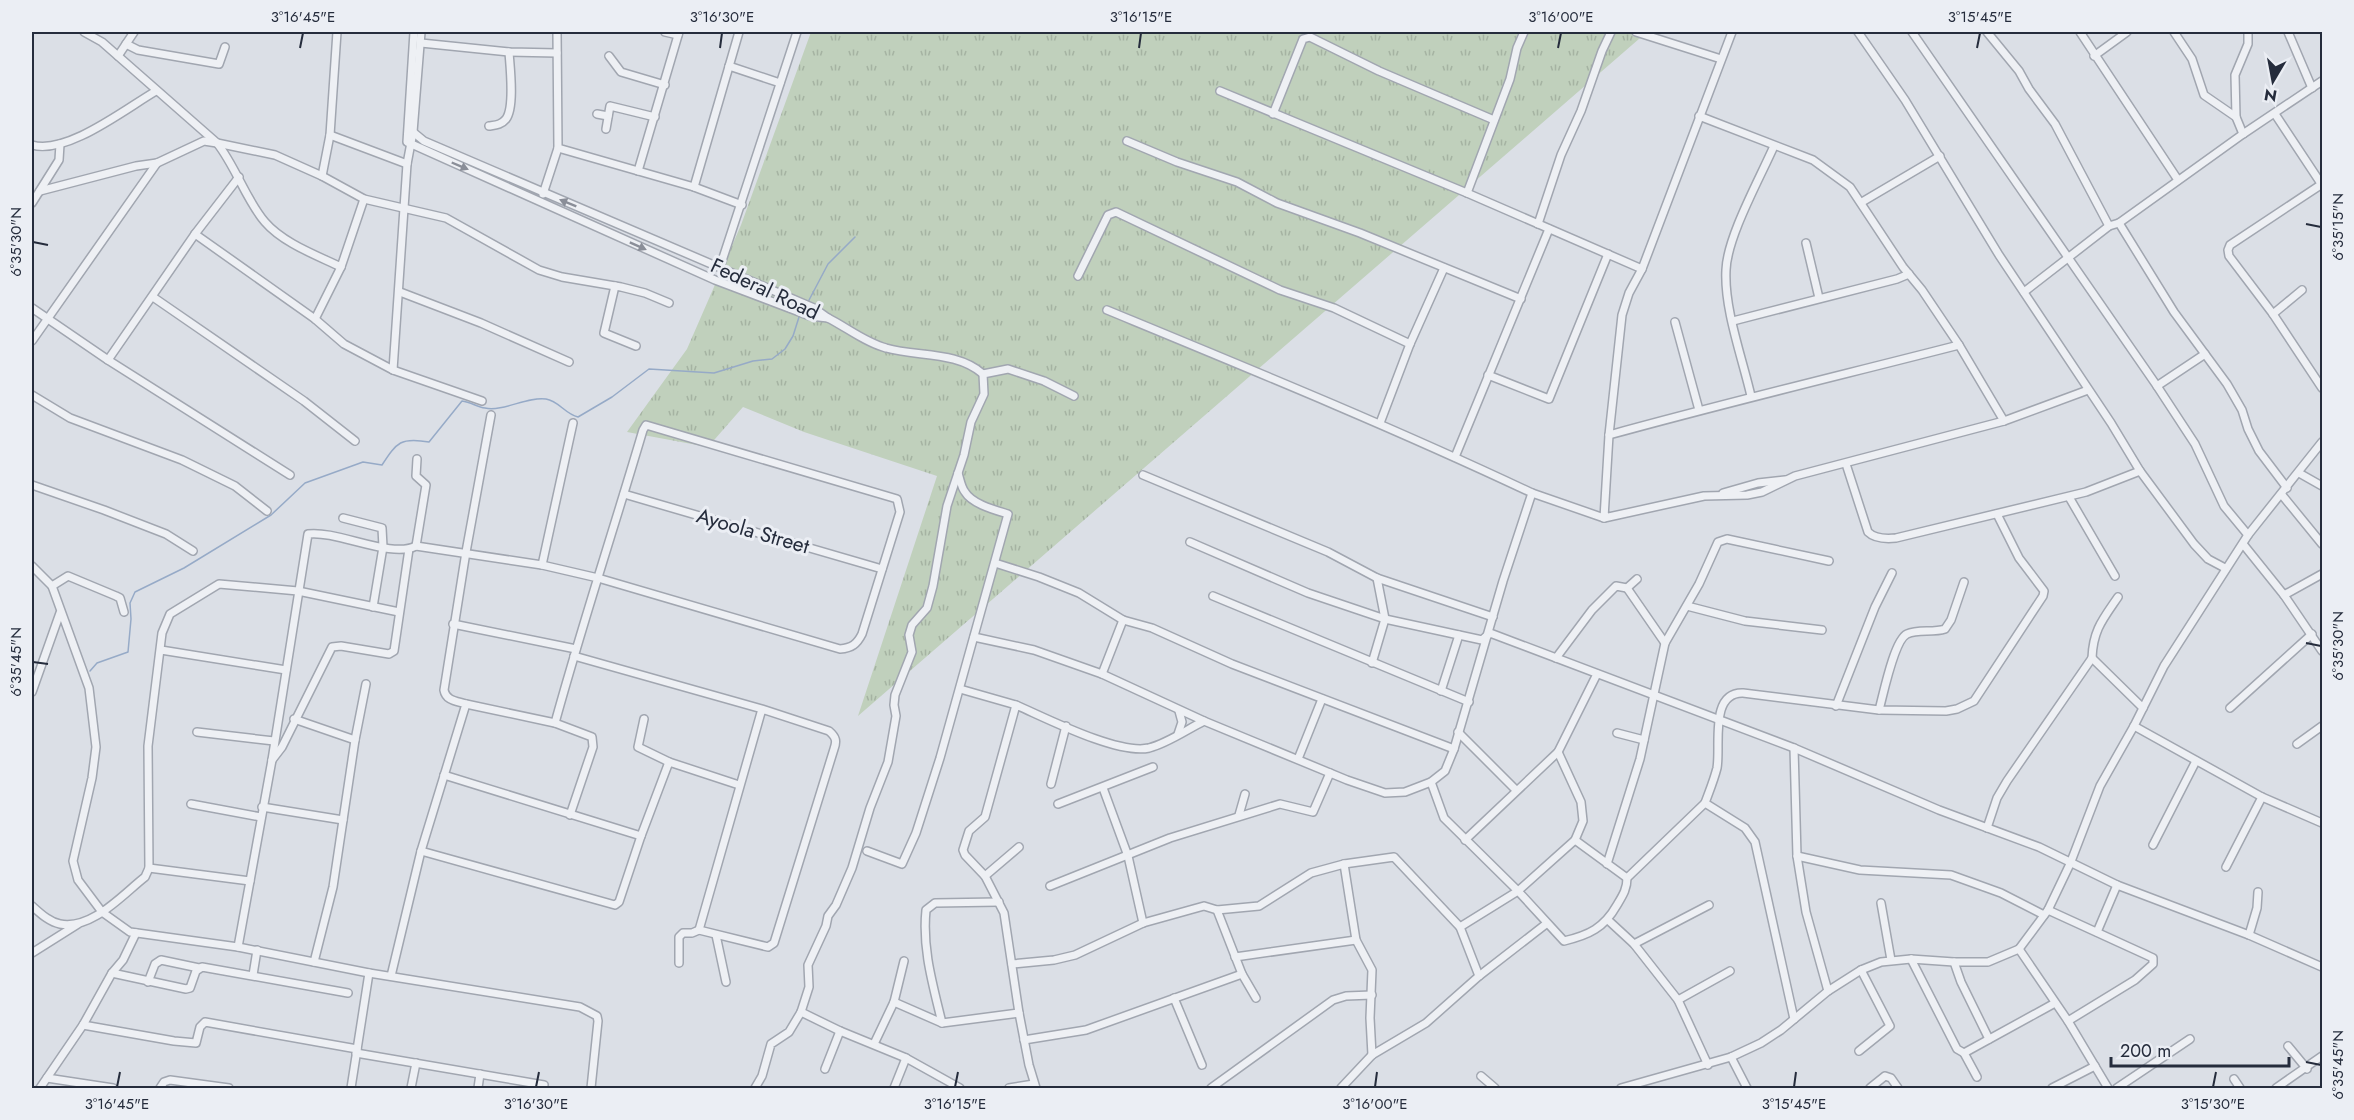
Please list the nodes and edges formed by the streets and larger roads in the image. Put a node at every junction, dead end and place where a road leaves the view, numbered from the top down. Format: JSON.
{"nodes":[{"id":1,"x":84,"y":32,"type":"edge"},
{"id":2,"x":134,"y":32,"type":"edge"},
{"id":3,"x":337,"y":32,"type":"edge"},
{"id":4,"x":414,"y":32,"type":"edge"},
{"id":5,"x":421,"y":32,"type":"edge"},
{"id":6,"x":557,"y":32,"type":"edge"},
{"id":7,"x":665,"y":32,"type":"edge"},
{"id":8,"x":739,"y":32,"type":"edge"},
{"id":9,"x":797,"y":32,"type":"edge"},
{"id":10,"x":1524,"y":32,"type":"edge"},
{"id":11,"x":1611,"y":32,"type":"edge"},
{"id":12,"x":1636,"y":32,"type":"edge"},
{"id":13,"x":1732,"y":32,"type":"edge"},
{"id":14,"x":1858,"y":32,"type":"edge"},
{"id":15,"x":1912,"y":32,"type":"edge"},
{"id":16,"x":1987,"y":32,"type":"edge"},
{"id":17,"x":2080,"y":32,"type":"edge"},
{"id":18,"x":2127,"y":32,"type":"edge"},
{"id":19,"x":2175,"y":32,"type":"edge"},
{"id":20,"x":2248,"y":32,"type":"edge"},
{"id":21,"x":2288,"y":32,"type":"edge"},
{"id":22,"x":678,"y":33,"type":"edge"},
{"id":23,"x":421,"y":43,"type":"junction"},
{"id":24,"x":126,"y":44,"type":"junction"},
{"id":25,"x":225,"y":47,"type":"dead end"},
{"id":26,"x":509,"y":52,"type":"junction"},
{"id":27,"x":557,"y":53,"type":"junction"},
{"id":28,"x":118,"y":56,"type":"junction"},
{"id":29,"x":609,"y":56,"type":"dead end"},
{"id":30,"x":2094,"y":56,"type":"junction"},
{"id":31,"x":1721,"y":59,"type":"junction"},
{"id":32,"x":729,"y":66,"type":"junction"},
{"id":33,"x":2322,"y":81,"type":"edge"},
{"id":34,"x":780,"y":83,"type":"junction"},
{"id":35,"x":665,"y":85,"type":"junction"},
{"id":36,"x":2312,"y":88,"type":"junction"},
{"id":37,"x":156,"y":91,"type":"junction"},
{"id":38,"x":1220,"y":91,"type":"dead end"},
{"id":39,"x":597,"y":114,"type":"dead end"},
{"id":40,"x":1273,"y":114,"type":"junction"},
{"id":41,"x":2274,"y":114,"type":"junction"},
{"id":42,"x":608,"y":116,"type":"junction"},
{"id":43,"x":1699,"y":116,"type":"junction"},
{"id":44,"x":655,"y":117,"type":"junction"},
{"id":45,"x":2236,"y":117,"type":"junction"},
{"id":46,"x":1494,"y":120,"type":"junction"},
{"id":47,"x":489,"y":126,"type":"dead end"},
{"id":48,"x":606,"y":129,"type":"dead end"},
{"id":49,"x":413,"y":132,"type":"junction"},
{"id":50,"x":2243,"y":134,"type":"junction"},
{"id":51,"x":330,"y":135,"type":"junction"},
{"id":52,"x":1127,"y":141,"type":"dead end"},
{"id":53,"x":217,"y":143,"type":"junction"},
{"id":54,"x":32,"y":144,"type":"edge"},
{"id":55,"x":60,"y":144,"type":"junction"},
{"id":56,"x":410,"y":144,"type":"junction"},
{"id":57,"x":1774,"y":146,"type":"junction"},
{"id":58,"x":558,"y":148,"type":"junction"},
{"id":59,"x":1940,"y":156,"type":"junction"},
{"id":60,"x":157,"y":163,"type":"junction"},
{"id":61,"x":407,"y":164,"type":"junction"},
{"id":62,"x":638,"y":171,"type":"junction"},
{"id":63,"x":322,"y":176,"type":"junction"},
{"id":64,"x":239,"y":177,"type":"junction"},
{"id":65,"x":2178,"y":180,"type":"junction"},
{"id":66,"x":2322,"y":184,"type":"edge"},
{"id":67,"x":694,"y":187,"type":"junction"},
{"id":68,"x":40,"y":191,"type":"junction"},
{"id":69,"x":543,"y":193,"type":"junction"},
{"id":70,"x":1467,"y":193,"type":"junction"},
{"id":71,"x":364,"y":199,"type":"junction"},
{"id":72,"x":540,"y":202,"type":"junction"},
{"id":73,"x":1862,"y":202,"type":"junction"},
{"id":74,"x":32,"y":203,"type":"edge"},
{"id":75,"x":741,"y":205,"type":"junction"},
{"id":76,"x":404,"y":208,"type":"junction"},
{"id":77,"x":2119,"y":223,"type":"junction"},
{"id":78,"x":1538,"y":224,"type":"junction"},
{"id":79,"x":2109,"y":226,"type":"junction"},
{"id":80,"x":1549,"y":229,"type":"junction"},
{"id":81,"x":195,"y":234,"type":"junction"},
{"id":82,"x":1806,"y":243,"type":"dead end"},
{"id":83,"x":1608,"y":254,"type":"junction"},
{"id":84,"x":2068,"y":259,"type":"junction"},
{"id":85,"x":341,"y":267,"type":"junction"},
{"id":86,"x":720,"y":267,"type":"junction"},
{"id":87,"x":1444,"y":268,"type":"junction"},
{"id":88,"x":1642,"y":269,"type":"junction"},
{"id":89,"x":1909,"y":274,"type":"junction"},
{"id":90,"x":1078,"y":276,"type":"dead end"},
{"id":91,"x":615,"y":286,"type":"junction"},
{"id":92,"x":2302,"y":290,"type":"dead end"},
{"id":93,"x":400,"y":292,"type":"junction"},
{"id":94,"x":2024,"y":292,"type":"junction"},
{"id":95,"x":153,"y":297,"type":"junction"},
{"id":96,"x":1819,"y":298,"type":"junction"},
{"id":97,"x":1521,"y":299,"type":"junction"},
{"id":98,"x":669,"y":303,"type":"dead end"},
{"id":99,"x":32,"y":308,"type":"edge"},
{"id":100,"x":1107,"y":310,"type":"dead end"},
{"id":101,"x":2273,"y":314,"type":"junction"},
{"id":102,"x":48,"y":318,"type":"junction"},
{"id":103,"x":828,"y":318,"type":"junction"},
{"id":104,"x":315,"y":319,"type":"junction"},
{"id":105,"x":1733,"y":321,"type":"junction"},
{"id":106,"x":1675,"y":322,"type":"dead end"},
{"id":107,"x":32,"y":341,"type":"edge"},
{"id":108,"x":1410,"y":344,"type":"junction"},
{"id":109,"x":1959,"y":345,"type":"junction"},
{"id":110,"x":636,"y":346,"type":"dead end"},
{"id":111,"x":2205,"y":354,"type":"junction"},
{"id":112,"x":108,"y":360,"type":"junction"},
{"id":113,"x":569,"y":362,"type":"dead end"},
{"id":114,"x":393,"y":370,"type":"junction"},
{"id":115,"x":983,"y":374,"type":"junction"},
{"id":116,"x":1488,"y":375,"type":"junction"},
{"id":117,"x":2157,"y":386,"type":"junction"},
{"id":118,"x":2322,"y":388,"type":"edge"},
{"id":119,"x":2088,"y":390,"type":"junction"},
{"id":120,"x":32,"y":395,"type":"edge"},
{"id":121,"x":1074,"y":396,"type":"dead end"},
{"id":122,"x":1751,"y":396,"type":"junction"},
{"id":123,"x":483,"y":401,"type":"dead end"},
{"id":124,"x":1699,"y":410,"type":"junction"},
{"id":125,"x":491,"y":415,"type":"dead end"},
{"id":126,"x":2004,"y":421,"type":"junction"},
{"id":127,"x":573,"y":423,"type":"dead end"},
{"id":128,"x":1380,"y":423,"type":"junction"},
{"id":129,"x":1609,"y":435,"type":"junction"},
{"id":130,"x":355,"y":441,"type":"dead end"},
{"id":131,"x":2322,"y":442,"type":"edge"},
{"id":132,"x":1455,"y":457,"type":"junction"},
{"id":133,"x":417,"y":459,"type":"dead end"},
{"id":134,"x":1846,"y":464,"type":"junction"},
{"id":135,"x":2140,"y":471,"type":"junction"},
{"id":136,"x":958,"y":473,"type":"junction"},
{"id":137,"x":2300,"y":473,"type":"junction"},
{"id":138,"x":290,"y":475,"type":"dead end"},
{"id":139,"x":1143,"y":475,"type":"dead end"},
{"id":140,"x":32,"y":485,"type":"edge"},
{"id":141,"x":2322,"y":486,"type":"edge"},
{"id":142,"x":2287,"y":488,"type":"junction"},
{"id":143,"x":1532,"y":493,"type":"junction"},
{"id":144,"x":624,"y":494,"type":"junction"},
{"id":145,"x":2282,"y":495,"type":"junction"},
{"id":146,"x":2069,"y":497,"type":"junction"},
{"id":147,"x":267,"y":511,"type":"dead end"},
{"id":148,"x":1997,"y":514,"type":"junction"},
{"id":149,"x":343,"y":518,"type":"dead end"},
{"id":150,"x":1604,"y":518,"type":"junction"},
{"id":151,"x":2248,"y":535,"type":"junction"},
{"id":152,"x":1190,"y":542,"type":"dead end"},
{"id":153,"x":2243,"y":544,"type":"junction"},
{"id":154,"x":2322,"y":544,"type":"edge"},
{"id":155,"x":383,"y":547,"type":"junction"},
{"id":156,"x":413,"y":548,"type":"junction"},
{"id":157,"x":193,"y":551,"type":"dead end"},
{"id":158,"x":466,"y":552,"type":"junction"},
{"id":159,"x":1829,"y":561,"type":"dead end"},
{"id":160,"x":995,"y":563,"type":"junction"},
{"id":161,"x":542,"y":565,"type":"junction"},
{"id":162,"x":32,"y":566,"type":"edge"},
{"id":163,"x":2225,"y":568,"type":"junction"},
{"id":164,"x":882,"y":569,"type":"junction"},
{"id":165,"x":1892,"y":573,"type":"dead end"},
{"id":166,"x":2322,"y":574,"type":"edge"},
{"id":167,"x":2115,"y":576,"type":"dead end"},
{"id":168,"x":598,"y":578,"type":"junction"},
{"id":169,"x":1377,"y":578,"type":"junction"},
{"id":170,"x":1637,"y":579,"type":"dead end"},
{"id":171,"x":1964,"y":582,"type":"dead end"},
{"id":172,"x":52,"y":586,"type":"junction"},
{"id":173,"x":1628,"y":588,"type":"junction"},
{"id":174,"x":298,"y":591,"type":"junction"},
{"id":175,"x":1213,"y":596,"type":"dead end"},
{"id":176,"x":2284,"y":596,"type":"junction"},
{"id":177,"x":2118,"y":597,"type":"dead end"},
{"id":178,"x":1687,"y":606,"type":"junction"},
{"id":179,"x":373,"y":607,"type":"junction"},
{"id":180,"x":124,"y":612,"type":"dead end"},
{"id":181,"x":399,"y":612,"type":"junction"},
{"id":182,"x":60,"y":613,"type":"junction"},
{"id":183,"x":1493,"y":617,"type":"junction"},
{"id":184,"x":1123,"y":620,"type":"junction"},
{"id":185,"x":1384,"y":620,"type":"junction"},
{"id":186,"x":453,"y":624,"type":"junction"},
{"id":187,"x":1822,"y":630,"type":"dead end"},
{"id":188,"x":1490,"y":633,"type":"junction"},
{"id":189,"x":1459,"y":635,"type":"junction"},
{"id":190,"x":974,"y":637,"type":"junction"},
{"id":191,"x":2317,"y":637,"type":"edge"},
{"id":192,"x":1665,"y":644,"type":"junction"},
{"id":193,"x":161,"y":650,"type":"junction"},
{"id":194,"x":2322,"y":651,"type":"edge"},
{"id":195,"x":575,"y":652,"type":"junction"},
{"id":196,"x":1556,"y":658,"type":"junction"},
{"id":197,"x":2092,"y":658,"type":"junction"},
{"id":198,"x":1372,"y":663,"type":"junction"},
{"id":199,"x":286,"y":670,"type":"junction"},
{"id":200,"x":1102,"y":674,"type":"junction"},
{"id":201,"x":1598,"y":674,"type":"junction"},
{"id":202,"x":366,"y":684,"type":"dead end"},
{"id":203,"x":960,"y":689,"type":"junction"},
{"id":204,"x":1441,"y":691,"type":"junction"},
{"id":205,"x":32,"y":692,"type":"edge"},
{"id":206,"x":1653,"y":696,"type":"junction"},
{"id":207,"x":1322,"y":699,"type":"junction"},
{"id":208,"x":1468,"y":702,"type":"junction"},
{"id":209,"x":466,"y":704,"type":"junction"},
{"id":210,"x":1016,"y":705,"type":"junction"},
{"id":211,"x":1836,"y":706,"type":"junction"},
{"id":212,"x":2143,"y":708,"type":"junction"},
{"id":213,"x":2230,"y":708,"type":"dead end"},
{"id":214,"x":762,"y":709,"type":"junction"},
{"id":215,"x":1879,"y":710,"type":"junction"},
{"id":216,"x":1179,"y":711,"type":"junction"},
{"id":217,"x":1719,"y":718,"type":"junction"},
{"id":218,"x":294,"y":719,"type":"junction"},
{"id":219,"x":644,"y":719,"type":"dead end"},
{"id":220,"x":1204,"y":721,"type":"junction"},
{"id":221,"x":555,"y":723,"type":"junction"},
{"id":222,"x":1066,"y":726,"type":"junction"},
{"id":223,"x":2134,"y":726,"type":"junction"},
{"id":224,"x":2322,"y":726,"type":"edge"},
{"id":225,"x":197,"y":732,"type":"dead end"},
{"id":226,"x":1458,"y":732,"type":"junction"},
{"id":227,"x":1617,"y":734,"type":"dead end"},
{"id":228,"x":1178,"y":735,"type":"junction"},
{"id":229,"x":355,"y":740,"type":"junction"},
{"id":230,"x":1644,"y":740,"type":"junction"},
{"id":231,"x":274,"y":741,"type":"junction"},
{"id":232,"x":2296,"y":744,"type":"dead end"},
{"id":233,"x":1794,"y":748,"type":"junction"},
{"id":234,"x":1454,"y":749,"type":"junction"},
{"id":235,"x":1558,"y":752,"type":"junction"},
{"id":236,"x":1298,"y":759,"type":"junction"},
{"id":237,"x":272,"y":760,"type":"junction"},
{"id":238,"x":2196,"y":761,"type":"junction"},
{"id":239,"x":669,"y":762,"type":"junction"},
{"id":240,"x":1153,"y":767,"type":"dead end"},
{"id":241,"x":1330,"y":773,"type":"junction"},
{"id":242,"x":444,"y":775,"type":"junction"},
{"id":243,"x":1431,"y":782,"type":"junction"},
{"id":244,"x":1051,"y":784,"type":"dead end"},
{"id":245,"x":739,"y":785,"type":"junction"},
{"id":246,"x":1103,"y":788,"type":"junction"},
{"id":247,"x":1516,"y":790,"type":"junction"},
{"id":248,"x":1245,"y":794,"type":"dead end"},
{"id":249,"x":2262,"y":797,"type":"junction"},
{"id":250,"x":1705,"y":803,"type":"junction"},
{"id":251,"x":191,"y":804,"type":"dead end"},
{"id":252,"x":1058,"y":804,"type":"dead end"},
{"id":253,"x":262,"y":807,"type":"junction"},
{"id":254,"x":570,"y":815,"type":"junction"},
{"id":255,"x":1239,"y":816,"type":"junction"},
{"id":256,"x":261,"y":817,"type":"junction"},
{"id":257,"x":343,"y":820,"type":"junction"},
{"id":258,"x":2322,"y":823,"type":"edge"},
{"id":259,"x":1987,"y":828,"type":"junction"},
{"id":260,"x":641,"y":836,"type":"junction"},
{"id":261,"x":1465,"y":840,"type":"junction"},
{"id":262,"x":1575,"y":840,"type":"junction"},
{"id":263,"x":2153,"y":845,"type":"dead end"},
{"id":264,"x":1019,"y":847,"type":"dead end"},
{"id":265,"x":421,"y":851,"type":"junction"},
{"id":266,"x":867,"y":851,"type":"dead end"},
{"id":267,"x":1128,"y":856,"type":"junction"},
{"id":268,"x":1797,"y":856,"type":"junction"},
{"id":269,"x":1344,"y":864,"type":"junction"},
{"id":270,"x":1607,"y":864,"type":"junction"},
{"id":271,"x":2070,"y":864,"type":"junction"},
{"id":272,"x":2226,"y":867,"type":"dead end"},
{"id":273,"x":149,"y":868,"type":"junction"},
{"id":274,"x":985,"y":876,"type":"junction"},
{"id":275,"x":1627,"y":878,"type":"junction"},
{"id":276,"x":249,"y":881,"type":"junction"},
{"id":277,"x":2117,"y":885,"type":"junction"},
{"id":278,"x":1050,"y":886,"type":"dead end"},
{"id":279,"x":1518,"y":891,"type":"junction"},
{"id":280,"x":2258,"y":892,"type":"dead end"},
{"id":281,"x":999,"y":902,"type":"junction"},
{"id":282,"x":1881,"y":903,"type":"dead end"},
{"id":283,"x":1709,"y":905,"type":"dead end"},
{"id":284,"x":32,"y":906,"type":"edge"},
{"id":285,"x":1217,"y":910,"type":"junction"},
{"id":286,"x":102,"y":912,"type":"junction"},
{"id":287,"x":2046,"y":913,"type":"junction"},
{"id":288,"x":1608,"y":921,"type":"junction"},
{"id":289,"x":80,"y":922,"type":"junction"},
{"id":290,"x":1143,"y":923,"type":"junction"},
{"id":291,"x":1546,"y":924,"type":"junction"},
{"id":292,"x":1460,"y":927,"type":"junction"},
{"id":293,"x":699,"y":930,"type":"junction"},
{"id":294,"x":2097,"y":932,"type":"junction"},
{"id":295,"x":136,"y":933,"type":"junction"},
{"id":296,"x":716,"y":935,"type":"junction"},
{"id":297,"x":2249,"y":935,"type":"junction"},
{"id":298,"x":1356,"y":940,"type":"junction"},
{"id":299,"x":1634,"y":944,"type":"junction"},
{"id":300,"x":238,"y":947,"type":"junction"},
{"id":301,"x":2019,"y":949,"type":"junction"},
{"id":302,"x":257,"y":950,"type":"junction"},
{"id":303,"x":32,"y":953,"type":"edge"},
{"id":304,"x":1234,"y":957,"type":"junction"},
{"id":305,"x":1911,"y":959,"type":"junction"},
{"id":306,"x":1892,"y":960,"type":"junction"},
{"id":307,"x":903,"y":961,"type":"dead end"},
{"id":308,"x":314,"y":962,"type":"junction"},
{"id":309,"x":1954,"y":962,"type":"junction"},
{"id":310,"x":679,"y":963,"type":"dead end"},
{"id":311,"x":1012,"y":964,"type":"junction"},
{"id":312,"x":2322,"y":967,"type":"edge"},
{"id":313,"x":199,"y":968,"type":"junction"},
{"id":314,"x":1861,"y":970,"type":"junction"},
{"id":315,"x":1730,"y":971,"type":"dead end"},
{"id":316,"x":112,"y":973,"type":"junction"},
{"id":317,"x":369,"y":973,"type":"junction"},
{"id":318,"x":1242,"y":974,"type":"junction"},
{"id":319,"x":253,"y":975,"type":"junction"},
{"id":320,"x":390,"y":976,"type":"junction"},
{"id":321,"x":1479,"y":976,"type":"junction"},
{"id":322,"x":726,"y":981,"type":"dead end"},
{"id":323,"x":148,"y":982,"type":"junction"},
{"id":324,"x":1828,"y":991,"type":"junction"},
{"id":325,"x":348,"y":993,"type":"dead end"},
{"id":326,"x":1372,"y":995,"type":"junction"},
{"id":327,"x":1256,"y":998,"type":"dead end"},
{"id":328,"x":1174,"y":999,"type":"junction"},
{"id":329,"x":1678,"y":1000,"type":"junction"},
{"id":330,"x":894,"y":1002,"type":"junction"},
{"id":331,"x":2055,"y":1003,"type":"junction"},
{"id":332,"x":801,"y":1012,"type":"junction"},
{"id":333,"x":1019,"y":1013,"type":"junction"},
{"id":334,"x":1794,"y":1019,"type":"junction"},
{"id":335,"x":2068,"y":1021,"type":"junction"},
{"id":336,"x":942,"y":1023,"type":"junction"},
{"id":337,"x":83,"y":1024,"type":"junction"},
{"id":338,"x":840,"y":1031,"type":"junction"},
{"id":339,"x":1989,"y":1039,"type":"junction"},
{"id":340,"x":2190,"y":1039,"type":"dead end"},
{"id":341,"x":1024,"y":1040,"type":"junction"},
{"id":342,"x":874,"y":1044,"type":"junction"},
{"id":343,"x":2288,"y":1046,"type":"dead end"},
{"id":344,"x":357,"y":1051,"type":"junction"},
{"id":345,"x":1858,"y":1051,"type":"dead end"},
{"id":346,"x":1964,"y":1053,"type":"junction"},
{"id":347,"x":1372,"y":1055,"type":"junction"},
{"id":348,"x":2322,"y":1056,"type":"edge"},
{"id":349,"x":1731,"y":1057,"type":"junction"},
{"id":350,"x":906,"y":1058,"type":"junction"},
{"id":351,"x":416,"y":1063,"type":"junction"},
{"id":352,"x":1202,"y":1065,"type":"dead end"},
{"id":353,"x":1708,"y":1065,"type":"junction"},
{"id":354,"x":2095,"y":1066,"type":"junction"},
{"id":355,"x":825,"y":1069,"type":"dead end"},
{"id":356,"x":2307,"y":1069,"type":"junction"},
{"id":357,"x":480,"y":1074,"type":"junction"},
{"id":358,"x":1481,"y":1076,"type":"dead end"},
{"id":359,"x":1977,"y":1077,"type":"dead end"},
{"id":360,"x":47,"y":1078,"type":"junction"},
{"id":361,"x":2234,"y":1079,"type":"dead end"},
{"id":362,"x":544,"y":1085,"type":"dead end"},
{"id":363,"x":532,"y":1086,"type":"edge"},
{"id":364,"x":1035,"y":1086,"type":"edge"},
{"id":365,"x":1211,"y":1088,"type":"edge"},
{"id":366,"x":1345,"y":1088,"type":"edge"},
{"id":367,"x":40,"y":1089,"type":"edge"},
{"id":368,"x":113,"y":1089,"type":"edge"},
{"id":369,"x":160,"y":1089,"type":"edge"},
{"id":370,"x":229,"y":1089,"type":"edge"},
{"id":371,"x":351,"y":1089,"type":"edge"},
{"id":372,"x":411,"y":1089,"type":"edge"},
{"id":373,"x":478,"y":1089,"type":"edge"},
{"id":374,"x":591,"y":1089,"type":"edge"},
{"id":375,"x":755,"y":1089,"type":"edge"},
{"id":376,"x":894,"y":1089,"type":"edge"},
{"id":377,"x":960,"y":1089,"type":"edge"},
{"id":378,"x":1009,"y":1089,"type":"edge"},
{"id":379,"x":1495,"y":1089,"type":"edge"},
{"id":380,"x":1621,"y":1089,"type":"edge"},
{"id":381,"x":1747,"y":1089,"type":"edge"},
{"id":382,"x":1870,"y":1089,"type":"edge"},
{"id":383,"x":1898,"y":1089,"type":"edge"},
{"id":384,"x":2052,"y":1089,"type":"edge"},
{"id":385,"x":2108,"y":1089,"type":"edge"},
{"id":386,"x":2117,"y":1089,"type":"edge"},
{"id":387,"x":2240,"y":1089,"type":"edge"},
{"id":388,"x":2276,"y":1089,"type":"edge"}],
"edges":[{"from":1,"to":28,"type":"street"},
{"from":2,"to":24,"type":"street"},
{"from":3,"to":51,"type":"street"},
{"from":4,"to":56,"type":"street"},
{"from":5,"to":23,"type":"street"},
{"from":6,"to":27,"type":"street"},
{"from":7,"to":22,"type":"street"},
{"from":8,"to":32,"type":"street"},
{"from":9,"to":34,"type":"street"},
{"from":10,"to":46,"type":"street"},
{"from":11,"to":78,"type":"street"},
{"from":12,"to":31,"type":"street"},
{"from":13,"to":31,"type":"street"},
{"from":14,"to":59,"type":"street"},
{"from":15,"to":84,"type":"street"},
{"from":16,"to":79,"type":"street"},
{"from":17,"to":30,"type":"street"},
{"from":18,"to":30,"type":"street"},
{"from":19,"to":45,"type":"street"},
{"from":20,"to":45,"type":"street"},
{"from":21,"to":36,"type":"street"},
{"from":22,"to":35,"type":"street"},
{"from":23,"to":26,"type":"street"},
{"from":23,"to":49,"type":"street"},
{"from":24,"to":25,"type":"street"},
{"from":24,"to":28,"type":"street"},
{"from":26,"to":27,"type":"street"},
{"from":26,"to":47,"type":"street"},
{"from":27,"to":58,"type":"street"},
{"from":28,"to":37,"type":"street"},
{"from":29,"to":35,"type":"street"},
{"from":30,"to":65,"type":"street"},
{"from":31,"to":43,"type":"street"},
{"from":32,"to":34,"type":"street"},
{"from":32,"to":67,"type":"street"},
{"from":33,"to":36,"type":"street"},
{"from":34,"to":75,"type":"street"},
{"from":35,"to":44,"type":"street"},
{"from":36,"to":41,"type":"street"},
{"from":37,"to":53,"type":"street"},
{"from":37,"to":55,"type":"street"},
{"from":38,"to":40,"type":"street"},
{"from":39,"to":42,"type":"street"},
{"from":40,"to":46,"type":"street"},
{"from":40,"to":70,"type":"street"},
{"from":41,"to":50,"type":"street"},
{"from":41,"to":66,"type":"street"},
{"from":42,"to":44,"type":"street"},
{"from":42,"to":48,"type":"street"},
{"from":43,"to":57,"type":"street"},
{"from":43,"to":88,"type":"street"},
{"from":44,"to":62,"type":"street"},
{"from":45,"to":50,"type":"street"},
{"from":46,"to":70,"type":"street"},
{"from":49,"to":56,"type":"street"},
{"from":49,"to":69,"type":"street","name":"Federal Road"},
{"from":50,"to":65,"type":"street"},
{"from":51,"to":61,"type":"street"},
{"from":51,"to":63,"type":"street"},
{"from":52,"to":87,"type":"street"},
{"from":53,"to":60,"type":"street"},
{"from":53,"to":63,"type":"street"},
{"from":53,"to":64,"type":"street"},
{"from":54,"to":55,"type":"street"},
{"from":55,"to":68,"type":"street"},
{"from":56,"to":61,"type":"street"},
{"from":56,"to":72,"type":"street","name":"Federal Road","one_way":true},
{"from":57,"to":73,"type":"street"},
{"from":57,"to":105,"type":"street"},
{"from":58,"to":62,"type":"street"},
{"from":58,"to":69,"type":"street"},
{"from":59,"to":73,"type":"street"},
{"from":59,"to":94,"type":"street"},
{"from":60,"to":68,"type":"street"},
{"from":60,"to":102,"type":"street"},
{"from":61,"to":76,"type":"street"},
{"from":62,"to":67,"type":"street"},
{"from":63,"to":71,"type":"street"},
{"from":64,"to":81,"type":"street"},
{"from":64,"to":85,"type":"street"},
{"from":65,"to":77,"type":"street"},
{"from":66,"to":101,"type":"street"},
{"from":67,"to":75,"type":"street"},
{"from":68,"to":74,"type":"street"},
{"from":69,"to":72,"type":"street"},
{"from":86,"to":69,"type":"street","name":"Federal Road","one_way":true},
{"from":70,"to":78,"type":"street"},
{"from":71,"to":76,"type":"street"},
{"from":71,"to":85,"type":"street"},
{"from":72,"to":103,"type":"street","name":"Federal Road","one_way":true},
{"from":73,"to":89,"type":"street"},
{"from":75,"to":86,"type":"street"},
{"from":76,"to":91,"type":"street"},
{"from":76,"to":93,"type":"street"},
{"from":77,"to":79,"type":"street"},
{"from":77,"to":111,"type":"street"},
{"from":78,"to":80,"type":"street"},
{"from":79,"to":84,"type":"street"},
{"from":80,"to":83,"type":"street"},
{"from":80,"to":97,"type":"street"},
{"from":81,"to":95,"type":"street"},
{"from":81,"to":104,"type":"street"},
{"from":82,"to":96,"type":"street"},
{"from":83,"to":88,"type":"street"},
{"from":83,"to":116,"type":"street"},
{"from":84,"to":94,"type":"street"},
{"from":84,"to":117,"type":"street"},
{"from":85,"to":104,"type":"street"},
{"from":86,"to":103,"type":"street","name":"Federal Road"},
{"from":87,"to":97,"type":"street"},
{"from":87,"to":108,"type":"street"},
{"from":88,"to":129,"type":"street"},
{"from":89,"to":96,"type":"street"},
{"from":89,"to":109,"type":"street"},
{"from":90,"to":108,"type":"street"},
{"from":91,"to":98,"type":"street"},
{"from":91,"to":110,"type":"street"},
{"from":92,"to":101,"type":"street"},
{"from":93,"to":113,"type":"street"},
{"from":93,"to":114,"type":"street"},
{"from":94,"to":119,"type":"street"},
{"from":95,"to":112,"type":"street"},
{"from":95,"to":130,"type":"street"},
{"from":96,"to":105,"type":"street"},
{"from":97,"to":116,"type":"street"},
{"from":99,"to":102,"type":"street"},
{"from":100,"to":128,"type":"street"},
{"from":101,"to":118,"type":"street"},
{"from":102,"to":107,"type":"street"},
{"from":102,"to":112,"type":"street"},
{"from":103,"to":115,"type":"street"},
{"from":104,"to":114,"type":"street"},
{"from":105,"to":122,"type":"street"},
{"from":106,"to":124,"type":"street"},
{"from":108,"to":128,"type":"street"},
{"from":109,"to":122,"type":"street"},
{"from":109,"to":126,"type":"street"},
{"from":111,"to":117,"type":"street"},
{"from":111,"to":142,"type":"street"},
{"from":112,"to":138,"type":"street"},
{"from":114,"to":123,"type":"street"},
{"from":115,"to":121,"type":"street"},
{"from":115,"to":136,"type":"street"},
{"from":116,"to":132,"type":"street"},
{"from":117,"to":151,"type":"street"},
{"from":119,"to":126,"type":"street"},
{"from":119,"to":135,"type":"street"},
{"from":120,"to":147,"type":"street"},
{"from":122,"to":124,"type":"street"},
{"from":124,"to":129,"type":"street"},
{"from":125,"to":158,"type":"street"},
{"from":126,"to":134,"type":"street"},
{"from":127,"to":161,"type":"street"},
{"from":128,"to":132,"type":"street"},
{"from":129,"to":150,"type":"street"},
{"from":131,"to":137,"type":"street"},
{"from":132,"to":143,"type":"street"},
{"from":133,"to":156,"type":"street"},
{"from":134,"to":148,"type":"street"},
{"from":134,"to":150,"type":"street"},
{"from":135,"to":146,"type":"street"},
{"from":135,"to":163,"type":"street"},
{"from":136,"to":160,"type":"street"},
{"from":136,"to":332,"type":"street"},
{"from":137,"to":141,"type":"street"},
{"from":137,"to":142,"type":"street"},
{"from":139,"to":169,"type":"street"},
{"from":140,"to":157,"type":"street"},
{"from":142,"to":145,"type":"street"},
{"from":143,"to":150,"type":"street"},
{"from":143,"to":183,"type":"street"},
{"from":144,"to":164,"type":"street","name":"Ayoola Street"},
{"from":144,"to":164,"type":"street"},
{"from":144,"to":168,"type":"street"},
{"from":145,"to":151,"type":"street"},
{"from":145,"to":154,"type":"street"},
{"from":146,"to":148,"type":"street"},
{"from":146,"to":167,"type":"street"},
{"from":148,"to":215,"type":"street"},
{"from":149,"to":155,"type":"street"},
{"from":151,"to":153,"type":"street"},
{"from":152,"to":185,"type":"street"},
{"from":153,"to":163,"type":"street"},
{"from":153,"to":176,"type":"street"},
{"from":155,"to":156,"type":"street"},
{"from":155,"to":174,"type":"street"},
{"from":155,"to":179,"type":"street"},
{"from":156,"to":158,"type":"street"},
{"from":156,"to":181,"type":"street"},
{"from":158,"to":161,"type":"street"},
{"from":158,"to":186,"type":"street"},
{"from":159,"to":178,"type":"street"},
{"from":160,"to":184,"type":"street"},
{"from":160,"to":190,"type":"street"},
{"from":161,"to":168,"type":"street"},
{"from":162,"to":172,"type":"street"},
{"from":163,"to":212,"type":"street"},
{"from":164,"to":168,"type":"street"},
{"from":165,"to":211,"type":"street"},
{"from":166,"to":176,"type":"street"},
{"from":168,"to":195,"type":"street"},
{"from":169,"to":183,"type":"street"},
{"from":169,"to":185,"type":"street"},
{"from":170,"to":173,"type":"street"},
{"from":171,"to":215,"type":"street"},
{"from":172,"to":180,"type":"street"},
{"from":172,"to":182,"type":"street"},
{"from":173,"to":192,"type":"street"},
{"from":173,"to":196,"type":"street"},
{"from":174,"to":179,"type":"street"},
{"from":174,"to":193,"type":"street"},
{"from":174,"to":199,"type":"street"},
{"from":175,"to":198,"type":"street"},
{"from":176,"to":191,"type":"street"},
{"from":177,"to":197,"type":"street"},
{"from":178,"to":187,"type":"street"},
{"from":178,"to":192,"type":"street"},
{"from":179,"to":181,"type":"street"},
{"from":181,"to":218,"type":"street"},
{"from":182,"to":205,"type":"street"},
{"from":182,"to":286,"type":"street"},
{"from":183,"to":188,"type":"street"},
{"from":184,"to":200,"type":"street"},
{"from":184,"to":207,"type":"street"},
{"from":185,"to":189,"type":"street"},
{"from":185,"to":198,"type":"street"},
{"from":186,"to":195,"type":"street"},
{"from":186,"to":209,"type":"street"},
{"from":188,"to":189,"type":"street"},
{"from":188,"to":196,"type":"street"},
{"from":188,"to":208,"type":"street"},
{"from":189,"to":204,"type":"street"},
{"from":190,"to":200,"type":"street"},
{"from":190,"to":203,"type":"street"},
{"from":191,"to":194,"type":"street"},
{"from":191,"to":213,"type":"street"},
{"from":192,"to":206,"type":"street"},
{"from":193,"to":199,"type":"street"},
{"from":193,"to":273,"type":"street"},
{"from":195,"to":214,"type":"street"},
{"from":195,"to":221,"type":"street"},
{"from":196,"to":201,"type":"street"},
{"from":197,"to":212,"type":"street"},
{"from":197,"to":259,"type":"street"},
{"from":198,"to":204,"type":"street"},
{"from":199,"to":231,"type":"street"},
{"from":200,"to":216,"type":"street"},
{"from":201,"to":206,"type":"street"},
{"from":201,"to":235,"type":"street"},
{"from":202,"to":229,"type":"street"},
{"from":203,"to":210,"type":"street"},
{"from":203,"to":266,"type":"street"},
{"from":204,"to":208,"type":"street"},
{"from":206,"to":217,"type":"street"},
{"from":206,"to":230,"type":"street"},
{"from":207,"to":234,"type":"street"},
{"from":207,"to":236,"type":"street"},
{"from":208,"to":226,"type":"street"},
{"from":209,"to":221,"type":"street"},
{"from":209,"to":242,"type":"street"},
{"from":210,"to":222,"type":"street"},
{"from":210,"to":274,"type":"street"},
{"from":211,"to":215,"type":"street"},
{"from":211,"to":217,"type":"street"},
{"from":212,"to":223,"type":"street"},
{"from":214,"to":245,"type":"street"},
{"from":214,"to":296,"type":"street"},
{"from":216,"to":220,"type":"street"},
{"from":216,"to":228,"type":"street"},
{"from":217,"to":233,"type":"street"},
{"from":217,"to":250,"type":"street"},
{"from":218,"to":229,"type":"street"},
{"from":218,"to":237,"type":"street"},
{"from":219,"to":239,"type":"street"},
{"from":220,"to":228,"type":"street"},
{"from":220,"to":236,"type":"street"},
{"from":221,"to":254,"type":"street"},
{"from":222,"to":228,"type":"street"},
{"from":222,"to":244,"type":"street"},
{"from":223,"to":238,"type":"street"},
{"from":223,"to":271,"type":"street"},
{"from":224,"to":232,"type":"street"},
{"from":225,"to":231,"type":"street"},
{"from":226,"to":234,"type":"street"},
{"from":226,"to":247,"type":"street"},
{"from":227,"to":230,"type":"street"},
{"from":229,"to":257,"type":"street"},
{"from":230,"to":270,"type":"street"},
{"from":231,"to":237,"type":"street"},
{"from":233,"to":259,"type":"street"},
{"from":233,"to":268,"type":"street"},
{"from":234,"to":243,"type":"street"},
{"from":235,"to":247,"type":"street"},
{"from":235,"to":262,"type":"street"},
{"from":236,"to":241,"type":"street"},
{"from":237,"to":253,"type":"street"},
{"from":238,"to":249,"type":"street"},
{"from":238,"to":263,"type":"street"},
{"from":239,"to":245,"type":"street"},
{"from":239,"to":260,"type":"street"},
{"from":240,"to":246,"type":"street"},
{"from":241,"to":243,"type":"street"},
{"from":241,"to":255,"type":"street"},
{"from":242,"to":254,"type":"street"},
{"from":242,"to":265,"type":"street"},
{"from":243,"to":261,"type":"street"},
{"from":245,"to":293,"type":"street"},
{"from":246,"to":252,"type":"street"},
{"from":246,"to":267,"type":"street"},
{"from":247,"to":261,"type":"street"},
{"from":248,"to":255,"type":"street"},
{"from":249,"to":258,"type":"street"},
{"from":249,"to":272,"type":"street"},
{"from":250,"to":275,"type":"street"},
{"from":250,"to":334,"type":"street"},
{"from":251,"to":256,"type":"street"},
{"from":253,"to":256,"type":"street"},
{"from":253,"to":257,"type":"street"},
{"from":254,"to":260,"type":"street"},
{"from":255,"to":267,"type":"street"},
{"from":256,"to":276,"type":"street"},
{"from":257,"to":308,"type":"street"},
{"from":259,"to":271,"type":"street"},
{"from":260,"to":265,"type":"street"},
{"from":261,"to":279,"type":"street"},
{"from":262,"to":270,"type":"street"},
{"from":262,"to":279,"type":"street"},
{"from":264,"to":274,"type":"street"},
{"from":265,"to":320,"type":"street"},
{"from":267,"to":278,"type":"street"},
{"from":267,"to":290,"type":"street"},
{"from":268,"to":287,"type":"street"},
{"from":268,"to":324,"type":"street"},
{"from":269,"to":285,"type":"street"},
{"from":269,"to":292,"type":"street"},
{"from":269,"to":298,"type":"street"},
{"from":270,"to":275,"type":"street"},
{"from":271,"to":277,"type":"street"},
{"from":271,"to":287,"type":"street"},
{"from":273,"to":276,"type":"street"},
{"from":273,"to":286,"type":"street"},
{"from":274,"to":281,"type":"street"},
{"from":275,"to":288,"type":"street"},
{"from":276,"to":300,"type":"street"},
{"from":277,"to":294,"type":"street"},
{"from":277,"to":297,"type":"street"},
{"from":279,"to":291,"type":"street"},
{"from":279,"to":292,"type":"street"},
{"from":280,"to":297,"type":"street"},
{"from":281,"to":311,"type":"street"},
{"from":281,"to":336,"type":"street"},
{"from":282,"to":306,"type":"street"},
{"from":283,"to":299,"type":"street"},
{"from":284,"to":289,"type":"street"},
{"from":285,"to":290,"type":"street"},
{"from":285,"to":304,"type":"street"},
{"from":286,"to":289,"type":"street"},
{"from":286,"to":295,"type":"street"},
{"from":287,"to":294,"type":"street"},
{"from":287,"to":301,"type":"street"},
{"from":288,"to":291,"type":"street"},
{"from":288,"to":299,"type":"street"},
{"from":289,"to":303,"type":"street"},
{"from":290,"to":311,"type":"street"},
{"from":291,"to":321,"type":"street"},
{"from":292,"to":321,"type":"street"},
{"from":293,"to":296,"type":"street"},
{"from":293,"to":310,"type":"street"},
{"from":294,"to":335,"type":"street"},
{"from":295,"to":300,"type":"street"},
{"from":295,"to":316,"type":"street"},
{"from":296,"to":322,"type":"street"},
{"from":297,"to":312,"type":"street"},
{"from":298,"to":304,"type":"street"},
{"from":298,"to":326,"type":"street"},
{"from":299,"to":329,"type":"street"},
{"from":300,"to":302,"type":"street"},
{"from":301,"to":309,"type":"street"},
{"from":301,"to":331,"type":"street"},
{"from":302,"to":308,"type":"street"},
{"from":302,"to":319,"type":"street"},
{"from":304,"to":318,"type":"street"},
{"from":305,"to":306,"type":"street"},
{"from":305,"to":309,"type":"street"},
{"from":305,"to":346,"type":"street"},
{"from":306,"to":314,"type":"street"},
{"from":307,"to":330,"type":"street"},
{"from":308,"to":317,"type":"street"},
{"from":309,"to":339,"type":"street"},
{"from":311,"to":333,"type":"street"},
{"from":313,"to":319,"type":"street"},
{"from":313,"to":323,"type":"street"},
{"from":313,"to":323,"type":"street"},
{"from":314,"to":324,"type":"street"},
{"from":314,"to":345,"type":"street"},
{"from":315,"to":329,"type":"street"},
{"from":316,"to":323,"type":"street"},
{"from":316,"to":337,"type":"street"},
{"from":317,"to":320,"type":"street"},
{"from":317,"to":344,"type":"street"},
{"from":318,"to":327,"type":"street"},
{"from":318,"to":328,"type":"street"},
{"from":319,"to":325,"type":"street"},
{"from":320,"to":374,"type":"street"},
{"from":321,"to":347,"type":"street"},
{"from":324,"to":334,"type":"street"},
{"from":326,"to":347,"type":"street"},
{"from":326,"to":365,"type":"street"},
{"from":328,"to":341,"type":"street"},
{"from":328,"to":352,"type":"street"},
{"from":329,"to":353,"type":"street"},
{"from":330,"to":336,"type":"street"},
{"from":330,"to":342,"type":"street"},
{"from":331,"to":335,"type":"street"},
{"from":331,"to":339,"type":"street"},
{"from":332,"to":338,"type":"street"},
{"from":332,"to":375,"type":"street"},
{"from":333,"to":336,"type":"street"},
{"from":333,"to":341,"type":"street"},
{"from":334,"to":349,"type":"street"},
{"from":335,"to":354,"type":"street"},
{"from":337,"to":344,"type":"street"},
{"from":337,"to":360,"type":"street"},
{"from":338,"to":342,"type":"street"},
{"from":338,"to":355,"type":"street"},
{"from":339,"to":346,"type":"street"},
{"from":340,"to":386,"type":"street"},
{"from":341,"to":364,"type":"street"},
{"from":342,"to":350,"type":"street"},
{"from":343,"to":356,"type":"street"},
{"from":344,"to":351,"type":"street"},
{"from":344,"to":371,"type":"street"},
{"from":346,"to":359,"type":"street"},
{"from":347,"to":366,"type":"street"},
{"from":348,"to":356,"type":"street"},
{"from":349,"to":353,"type":"street"},
{"from":349,"to":381,"type":"street"},
{"from":350,"to":376,"type":"street"},
{"from":350,"to":377,"type":"street"},
{"from":351,"to":357,"type":"street"},
{"from":351,"to":372,"type":"street"},
{"from":353,"to":380,"type":"street"},
{"from":354,"to":384,"type":"street"},
{"from":354,"to":385,"type":"street"},
{"from":356,"to":388,"type":"street"},
{"from":357,"to":363,"type":"street"},
{"from":357,"to":373,"type":"street"},
{"from":358,"to":379,"type":"street"},
{"from":360,"to":367,"type":"street"},
{"from":360,"to":368,"type":"street"},
{"from":361,"to":387,"type":"street"},
{"from":362,"to":363,"type":"street"},
{"from":364,"to":378,"type":"street"},
{"from":369,"to":370,"type":"street"},
{"from":382,"to":383,"type":"street"}]}
